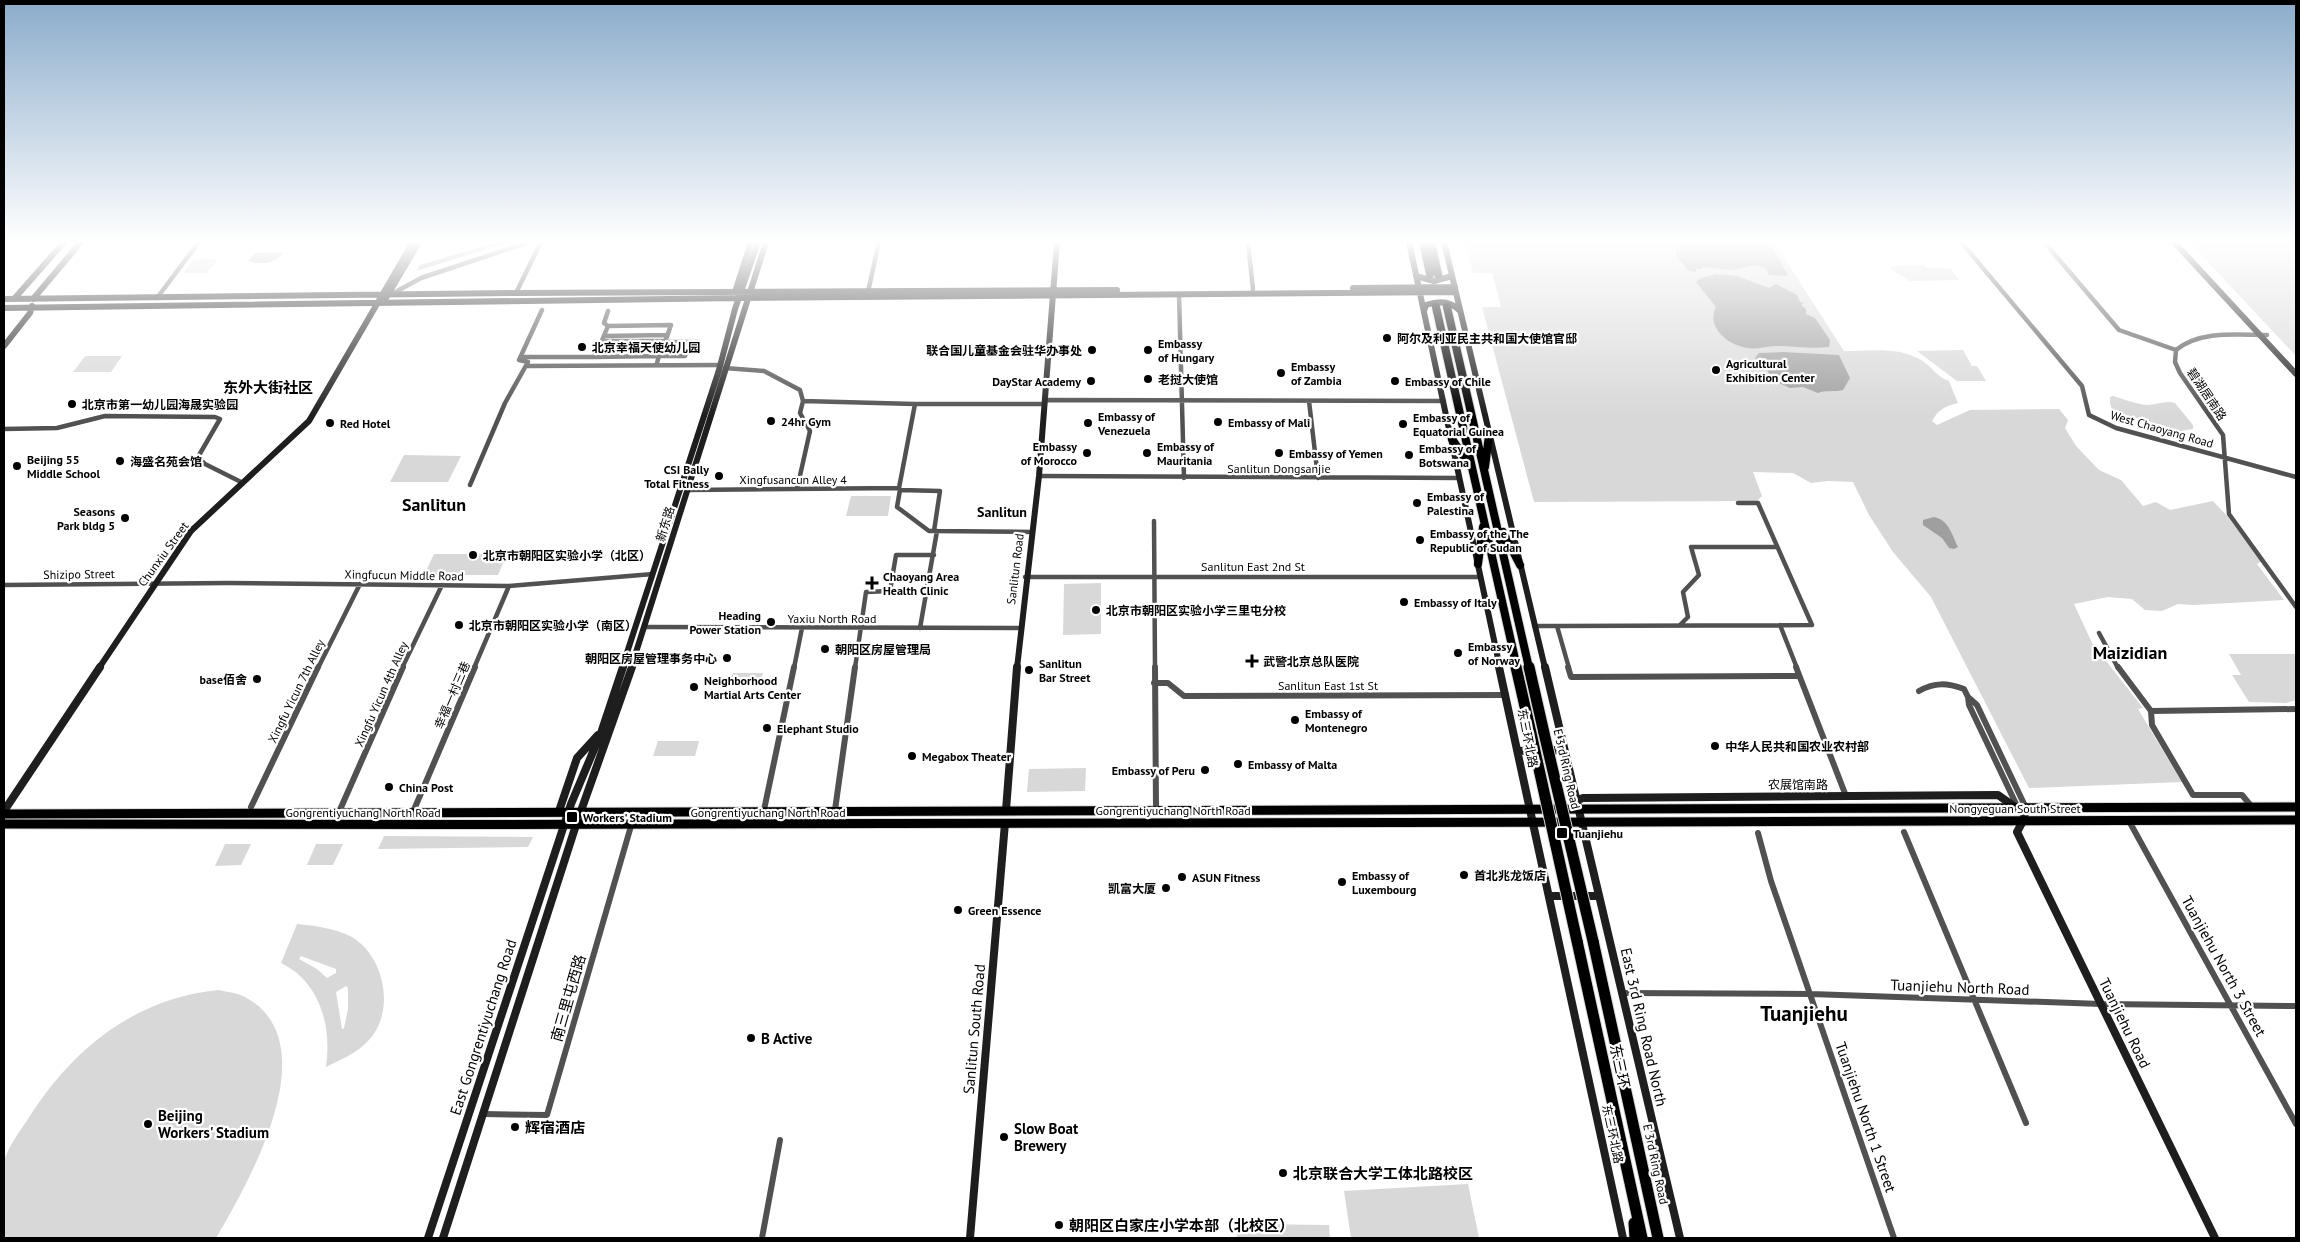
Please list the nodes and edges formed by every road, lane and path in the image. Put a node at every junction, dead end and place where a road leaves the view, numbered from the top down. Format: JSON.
{"nodes":[{"id":1,"x":32,"y":299,"type":"edge"},
{"id":2,"x":16,"y":300,"type":"edge"},
{"id":3,"x":382,"y":300,"type":"edge"},
{"id":4,"x":524,"y":300,"type":"edge"},
{"id":5,"x":738,"y":300,"type":"edge"},
{"id":6,"x":747,"y":300,"type":"edge"},
{"id":7,"x":1052,"y":300,"type":"edge"},
{"id":8,"x":1179,"y":300,"type":"edge"},
{"id":9,"x":1421,"y":300,"type":"edge"},
{"id":10,"x":1457,"y":300,"type":"edge"},
{"id":11,"x":2010,"y":300,"type":"edge"},
{"id":12,"x":2093,"y":300,"type":"edge"},
{"id":13,"x":2230,"y":300,"type":"edge"},
{"id":14,"x":2232,"y":300,"type":"edge"},
{"id":15,"x":378,"y":304,"type":"junction"},
{"id":16,"x":1436,"y":307,"type":"dead end"},
{"id":17,"x":1446,"y":307,"type":"dead end"},
{"id":18,"x":4,"y":308,"type":"edge"},
{"id":19,"x":32,"y":308,"type":"junction"},
{"id":20,"x":542,"y":310,"type":"dead end"},
{"id":21,"x":608,"y":311,"type":"dead end"},
{"id":22,"x":1424,"y":311,"type":"junction"},
{"id":23,"x":1460,"y":312,"type":"junction"},
{"id":24,"x":608,"y":326,"type":"junction"},
{"id":25,"x":2264,"y":335,"type":"junction"},
{"id":26,"x":603,"y":338,"type":"junction"},
{"id":27,"x":666,"y":339,"type":"junction"},
{"id":28,"x":698,"y":342,"type":"dead end"},
{"id":29,"x":4,"y":346,"type":"edge"},
{"id":30,"x":2176,"y":350,"type":"junction"},
{"id":31,"x":659,"y":356,"type":"junction"},
{"id":32,"x":521,"y":357,"type":"junction"},
{"id":33,"x":595,"y":357,"type":"junction"},
{"id":34,"x":657,"y":363,"type":"dead end"},
{"id":35,"x":526,"y":366,"type":"junction"},
{"id":36,"x":723,"y":367,"type":"junction"},
{"id":37,"x":2296,"y":367,"type":"edge"},
{"id":38,"x":2296,"y":374,"type":"edge"},
{"id":39,"x":1183,"y":400,"type":"junction"},
{"id":40,"x":1309,"y":401,"type":"junction"},
{"id":41,"x":1444,"y":401,"type":"junction"},
{"id":42,"x":803,"y":402,"type":"junction"},
{"id":43,"x":1045,"y":402,"type":"junction"},
{"id":44,"x":915,"y":404,"type":"junction"},
{"id":45,"x":4,"y":429,"type":"edge"},
{"id":46,"x":1489,"y":435,"type":"junction"},
{"id":47,"x":1452,"y":440,"type":"junction"},
{"id":48,"x":2225,"y":458,"type":"junction"},
{"id":49,"x":1474,"y":472,"type":"junction"},
{"id":50,"x":1484,"y":472,"type":"junction"},
{"id":51,"x":1039,"y":476,"type":"junction"},
{"id":52,"x":2296,"y":477,"type":"edge"},
{"id":53,"x":1184,"y":478,"type":"junction"},
{"id":54,"x":1318,"y":478,"type":"junction"},
{"id":55,"x":1460,"y":478,"type":"junction"},
{"id":56,"x":243,"y":483,"type":"junction"},
{"id":57,"x":470,"y":485,"type":"dead end"},
{"id":58,"x":797,"y":489,"type":"junction"},
{"id":59,"x":899,"y":489,"type":"junction"},
{"id":60,"x":688,"y":490,"type":"junction"},
{"id":61,"x":1738,"y":503,"type":"dead end"},
{"id":62,"x":1496,"y":519,"type":"junction"},
{"id":63,"x":1484,"y":520,"type":"junction"},
{"id":64,"x":1154,"y":521,"type":"dead end"},
{"id":65,"x":936,"y":531,"type":"junction"},
{"id":66,"x":1032,"y":532,"type":"junction"},
{"id":67,"x":1777,"y":547,"type":"junction"},
{"id":68,"x":934,"y":555,"type":"junction"},
{"id":69,"x":1478,"y":564,"type":"junction"},
{"id":70,"x":1520,"y":565,"type":"junction"},
{"id":71,"x":653,"y":574,"type":"junction"},
{"id":72,"x":1154,"y":576,"type":"junction"},
{"id":73,"x":1025,"y":577,"type":"junction"},
{"id":74,"x":1481,"y":577,"type":"junction"},
{"id":75,"x":154,"y":583,"type":"junction"},
{"id":76,"x":360,"y":584,"type":"junction"},
{"id":77,"x":4,"y":585,"type":"edge"},
{"id":78,"x":442,"y":585,"type":"junction"},
{"id":79,"x":509,"y":586,"type":"junction"},
{"id":80,"x":2296,"y":607,"type":"edge"},
{"id":81,"x":1680,"y":625,"type":"junction"},
{"id":82,"x":1780,"y":625,"type":"junction"},
{"id":83,"x":1534,"y":626,"type":"junction"},
{"id":84,"x":1557,"y":626,"type":"junction"},
{"id":85,"x":644,"y":627,"type":"junction"},
{"id":86,"x":802,"y":628,"type":"junction"},
{"id":87,"x":862,"y":628,"type":"junction"},
{"id":88,"x":920,"y":628,"type":"junction"},
{"id":89,"x":1020,"y":628,"type":"junction"},
{"id":90,"x":2099,"y":633,"type":"dead end"},
{"id":91,"x":1799,"y":676,"type":"junction"},
{"id":92,"x":1154,"y":683,"type":"junction"},
{"id":93,"x":1919,"y":691,"type":"dead end"},
{"id":94,"x":1506,"y":695,"type":"junction"},
{"id":95,"x":2296,"y":709,"type":"edge"},
{"id":96,"x":2151,"y":712,"type":"junction"},
{"id":97,"x":601,"y":733,"type":"junction"},
{"id":98,"x":1563,"y":750,"type":"junction"},
{"id":99,"x":1518,"y":751,"type":"junction"},
{"id":100,"x":1846,"y":796,"type":"junction"},
{"id":101,"x":1576,"y":804,"type":"junction"},
{"id":102,"x":251,"y":807,"type":"dead end"},
{"id":103,"x":2252,"y":807,"type":"junction"},
{"id":104,"x":2296,"y":807,"type":"edge"},
{"id":105,"x":1529,"y":808,"type":"junction"},
{"id":106,"x":2022,"y":808,"type":"junction"},
{"id":107,"x":1156,"y":809,"type":"junction"},
{"id":108,"x":764,"y":810,"type":"junction"},
{"id":109,"x":836,"y":810,"type":"junction"},
{"id":110,"x":1006,"y":810,"type":"junction"},
{"id":111,"x":558,"y":811,"type":"junction"},
{"id":112,"x":569,"y":811,"type":"junction"},
{"id":113,"x":581,"y":811,"type":"junction"},
{"id":114,"x":4,"y":812,"type":"edge"},
{"id":115,"x":339,"y":812,"type":"junction"},
{"id":116,"x":413,"y":812,"type":"junction"},
{"id":117,"x":2128,"y":820,"type":"junction"},
{"id":118,"x":2296,"y":820,"type":"edge"},
{"id":119,"x":2023,"y":821,"type":"junction"},
{"id":120,"x":1532,"y":822,"type":"junction"},
{"id":121,"x":1580,"y":822,"type":"junction"},
{"id":122,"x":1005,"y":823,"type":"junction"},
{"id":123,"x":4,"y":824,"type":"edge"},
{"id":124,"x":576,"y":824,"type":"junction"},
{"id":125,"x":564,"y":825,"type":"junction"},
{"id":126,"x":631,"y":826,"type":"junction"},
{"id":127,"x":1904,"y":832,"type":"dead end"},
{"id":128,"x":1758,"y":833,"type":"dead end"},
{"id":129,"x":1549,"y":896,"type":"junction"},
{"id":130,"x":1598,"y":896,"type":"junction"},
{"id":131,"x":1622,"y":992,"type":"junction"},
{"id":132,"x":1811,"y":994,"type":"junction"},
{"id":133,"x":1976,"y":1001,"type":"junction"},
{"id":134,"x":2101,"y":1004,"type":"junction"},
{"id":135,"x":2232,"y":1006,"type":"junction"},
{"id":136,"x":2296,"y":1006,"type":"edge"},
{"id":137,"x":483,"y":1114,"type":"junction"},
{"id":138,"x":2026,"y":1123,"type":"dead end"},
{"id":139,"x":2296,"y":1124,"type":"edge"},
{"id":140,"x":780,"y":1140,"type":"dead end"},
{"id":141,"x":1633,"y":1198,"type":"junction"},
{"id":142,"x":1658,"y":1236,"type":"edge"},
{"id":143,"x":428,"y":1238,"type":"edge"},
{"id":144,"x":443,"y":1238,"type":"edge"},
{"id":145,"x":762,"y":1238,"type":"edge"},
{"id":146,"x":970,"y":1238,"type":"edge"},
{"id":147,"x":1623,"y":1238,"type":"edge"},
{"id":148,"x":1635,"y":1238,"type":"edge"},
{"id":149,"x":1642,"y":1238,"type":"edge"},
{"id":150,"x":1680,"y":1238,"type":"edge"},
{"id":151,"x":1894,"y":1238,"type":"edge"},
{"id":152,"x":2215,"y":1238,"type":"edge"}],
"edges":[{"from":1,"to":19,"type":"main road"},
{"from":2,"to":19,"type":"main road"},
{"from":3,"to":15,"type":"main road","name":"Chunxiu Street"},
{"from":4,"to":15,"type":"main road"},
{"from":5,"to":36,"type":"main road","name":"新东路"},
{"from":6,"to":36,"type":"main road","name":"新东路"},
{"from":7,"to":43,"type":"main road","name":"Sanlitun Road"},
{"from":8,"to":39,"type":"street"},
{"from":9,"to":22,"type":"main road","name":"东三环北路"},
{"from":10,"to":23,"type":"main road"},
{"from":11,"to":48,"type":"street","name":"West Chaoyang Road"},
{"from":12,"to":30,"type":"street"},
{"from":13,"to":25,"type":"main road"},
{"from":14,"to":25,"type":"main road"},
{"from":15,"to":19,"type":"main road"},
{"from":15,"to":56,"type":"main road","name":"Chunxiu Street"},
{"from":16,"to":49,"type":"highway"},
{"from":17,"to":50,"type":"highway","name":"E 3rd Ring Road"},
{"from":18,"to":19,"type":"main road"},
{"from":19,"to":29,"type":"main road"},
{"from":20,"to":32,"type":"street"},
{"from":21,"to":24,"type":"street"},
{"from":22,"to":23,"type":"main road"},
{"from":22,"to":41,"type":"main road","name":"东三环北路"},
{"from":23,"to":46,"type":"main road"},
{"from":24,"to":26,"type":"street"},
{"from":24,"to":27,"type":"street"},
{"from":25,"to":30,"type":"street"},
{"from":25,"to":37,"type":"main road"},
{"from":25,"to":38,"type":"main road"},
{"from":26,"to":27,"type":"street"},
{"from":26,"to":33,"type":"street"},
{"from":27,"to":28,"type":"street"},
{"from":27,"to":31,"type":"street"},
{"from":27,"to":31,"type":"street"},
{"from":30,"to":48,"type":"street","name":"碧湖居南路"},
{"from":31,"to":33,"type":"street"},
{"from":31,"to":34,"type":"street"},
{"from":32,"to":33,"type":"street"},
{"from":32,"to":35,"type":"street"},
{"from":35,"to":36,"type":"street"},
{"from":35,"to":57,"type":"street"},
{"from":36,"to":42,"type":"street"},
{"from":36,"to":60,"type":"main road","name":"新东路"},
{"from":36,"to":71,"type":"main road","name":"新东路"},
{"from":39,"to":40,"type":"street"},
{"from":39,"to":43,"type":"street"},
{"from":39,"to":53,"type":"street"},
{"from":40,"to":41,"type":"street"},
{"from":40,"to":54,"type":"street"},
{"from":41,"to":47,"type":"main road","name":"东三环北路"},
{"from":42,"to":44,"type":"street"},
{"from":42,"to":58,"type":"street"},
{"from":43,"to":44,"type":"street"},
{"from":43,"to":51,"type":"main road","name":"Sanlitun Road"},
{"from":44,"to":59,"type":"street"},
{"from":45,"to":56,"type":"street"},
{"from":46,"to":50,"type":"highway"},
{"from":46,"to":70,"type":"main road"},
{"from":47,"to":49,"type":"highway"},
{"from":47,"to":55,"type":"main road","name":"东三环北路"},
{"from":48,"to":52,"type":"street","name":"West Chaoyang Road"},
{"from":48,"to":80,"type":"street","name":"碧湖居南路"},
{"from":49,"to":63,"type":"highway"},
{"from":50,"to":62,"type":"highway","name":"E 3rd Ring Road"},
{"from":51,"to":53,"type":"street","name":"Sanlitun Dongsanjie"},
{"from":51,"to":66,"type":"main road","name":"Sanlitun Road"},
{"from":53,"to":54,"type":"street","name":"Sanlitun Dongsanjie"},
{"from":54,"to":55,"type":"street","name":"Sanlitun Dongsanjie"},
{"from":55,"to":69,"type":"main road","name":"东三环北路"},
{"from":56,"to":75,"type":"main road","name":"Chunxiu Street"},
{"from":58,"to":59,"type":"street","name":"Xingfusancun Alley 4"},
{"from":58,"to":60,"type":"street","name":"Xingfusancun Alley 4"},
{"from":59,"to":65,"type":"street"},
{"from":59,"to":65,"type":"street","name":"Xingfusancun Alley 4"},
{"from":60,"to":85,"type":"main road","name":"新东路"},
{"from":61,"to":67,"type":"street"},
{"from":62,"to":70,"type":"highway"},
{"from":62,"to":142,"type":"highway","name":"E 3rd Ring Road","bridge":true},
{"from":63,"to":69,"type":"highway"},
{"from":63,"to":141,"type":"highway","name":"东三环","bridge":true},
{"from":64,"to":72,"type":"street"},
{"from":65,"to":66,"type":"street"},
{"from":65,"to":68,"type":"street"},
{"from":66,"to":73,"type":"main road","name":"Sanlitun Road"},
{"from":67,"to":81,"type":"street"},
{"from":67,"to":82,"type":"street"},
{"from":68,"to":87,"type":"street"},
{"from":68,"to":88,"type":"street"},
{"from":69,"to":74,"type":"main road","name":"东三环北路"},
{"from":70,"to":83,"type":"main road"},
{"from":71,"to":79,"type":"street","name":"Xingfucun Middle Road"},
{"from":71,"to":97,"type":"main road","name":"新东路"},
{"from":72,"to":73,"type":"street","name":"Sanlitun East 2nd St"},
{"from":72,"to":74,"type":"street","name":"Sanlitun East 2nd St"},
{"from":72,"to":92,"type":"street"},
{"from":73,"to":89,"type":"main road","name":"Sanlitun Road"},
{"from":74,"to":94,"type":"main road","name":"东三环北路"},
{"from":75,"to":76,"type":"street","name":"Xingfucun Middle Road"},
{"from":75,"to":77,"type":"street","name":"Shizipo Street"},
{"from":75,"to":114,"type":"main road","name":"Chunxiu Street"},
{"from":76,"to":78,"type":"street","name":"Xingfucun Middle Road"},
{"from":76,"to":102,"type":"street","name":"Xingfu Yicun 7th Alley"},
{"from":78,"to":79,"type":"street","name":"Xingfucun Middle Road"},
{"from":78,"to":115,"type":"street","name":"Xingfu Yicun 4th Alley"},
{"from":79,"to":116,"type":"street","name":"幸福一村三巷"},
{"from":81,"to":82,"type":"street"},
{"from":81,"to":84,"type":"street"},
{"from":82,"to":91,"type":"street"},
{"from":83,"to":84,"type":"street"},
{"from":83,"to":98,"type":"main road"},
{"from":84,"to":91,"type":"street"},
{"from":85,"to":86,"type":"street","name":"Yaxiu North Road"},
{"from":85,"to":113,"type":"main road","name":"新东路"},
{"from":86,"to":87,"type":"street","name":"Yaxiu North Road"},
{"from":86,"to":108,"type":"street"},
{"from":87,"to":88,"type":"street","name":"Yaxiu North Road"},
{"from":87,"to":109,"type":"street"},
{"from":88,"to":89,"type":"street","name":"Yaxiu North Road"},
{"from":89,"to":110,"type":"main road","name":"Sanlitun Road"},
{"from":90,"to":96,"type":"street"},
{"from":91,"to":100,"type":"street"},
{"from":92,"to":94,"type":"street","name":"Sanlitun East 1st St"},
{"from":92,"to":107,"type":"street"},
{"from":93,"to":106,"type":"street"},
{"from":94,"to":99,"type":"main road","name":"东三环北路"},
{"from":95,"to":96,"type":"street"},
{"from":96,"to":103,"type":"street"},
{"from":97,"to":111,"type":"main road","name":"新东路"},
{"from":97,"to":112,"type":"main road","name":"新东路"},
{"from":98,"to":99,"type":"main road"},
{"from":98,"to":101,"type":"main road"},
{"from":99,"to":105,"type":"main road","name":"东三环北路"},
{"from":100,"to":101,"type":"main road","name":"农展馆南路"},
{"from":100,"to":106,"type":"main road","name":"农展馆南路"},
{"from":101,"to":105,"type":"main road","name":"Gongrentiyuchang North Road"},
{"from":101,"to":106,"type":"main road","name":"农展馆南路"},
{"from":101,"to":121,"type":"main road","name":"East 3rd Ring Road North"},
{"from":103,"to":104,"type":"main road","name":"Nongyeguan South Street"},
{"from":103,"to":106,"type":"main road","name":"Nongyeguan South Street"},
{"from":105,"to":107,"type":"main road","name":"Gongrentiyuchang North Road"},
{"from":105,"to":120,"type":"main road","name":"东三环北路"},
{"from":106,"to":119,"type":"main road"},
{"from":107,"to":110,"type":"main road","name":"Gongrentiyuchang North Road"},
{"from":108,"to":109,"type":"main road","name":"Gongrentiyuchang North Road"},
{"from":108,"to":113,"type":"main road","name":"Gongrentiyuchang North Road"},
{"from":109,"to":110,"type":"main road","name":"Gongrentiyuchang North Road"},
{"from":111,"to":112,"type":"main road","name":"Gongrentiyuchang North Road"},
{"from":111,"to":116,"type":"main road","name":"Gongrentiyuchang North Road"},
{"from":112,"to":113,"type":"main road","name":"Gongrentiyuchang North Road"},
{"from":112,"to":125,"type":"main road","name":"East Gongrentiyuchang Road"},
{"from":113,"to":124,"type":"main road","name":"新东路"},
{"from":114,"to":115,"type":"main road","name":"Gongrentiyuchang North Road"},
{"from":115,"to":116,"type":"main road","name":"Gongrentiyuchang North Road"},
{"from":117,"to":118,"type":"main road","name":"Nongyeguan South Street"},
{"from":117,"to":119,"type":"main road","name":"Nongyeguan South Street"},
{"from":117,"to":135,"type":"street","name":"Tuanjiehu North 3 Street"},
{"from":119,"to":121,"type":"main road"},
{"from":119,"to":134,"type":"main road","name":"Tuanjiehu Road"},
{"from":120,"to":121,"type":"main road","name":"Gongrentiyuchang North Road"},
{"from":120,"to":122,"type":"main road","name":"Gongrentiyuchang North Road"},
{"from":120,"to":129,"type":"main road","name":"东三环北路"},
{"from":121,"to":130,"type":"main road","name":"East 3rd Ring Road North"},
{"from":122,"to":126,"type":"main road","name":"Gongrentiyuchang North Road"},
{"from":122,"to":146,"type":"main road","name":"Sanlitun South Road"},
{"from":123,"to":125,"type":"main road","name":"Gongrentiyuchang North Road"},
{"from":124,"to":125,"type":"main road","name":"Gongrentiyuchang North Road"},
{"from":124,"to":126,"type":"main road","name":"Gongrentiyuchang North Road"},
{"from":124,"to":137,"type":"main road","name":"新东路"},
{"from":125,"to":143,"type":"main road","name":"East Gongrentiyuchang Road"},
{"from":126,"to":137,"type":"street","name":"南三里屯西路"},
{"from":127,"to":133,"type":"street"},
{"from":128,"to":132,"type":"street","name":"Tuanjiehu North 1 Street"},
{"from":129,"to":130,"type":"main road"},
{"from":129,"to":147,"type":"main road","name":"东三环北路"},
{"from":130,"to":131,"type":"main road","name":"East 3rd Ring Road North"},
{"from":131,"to":132,"type":"street","name":"Tuanjiehu North Road"},
{"from":131,"to":150,"type":"main road","name":"East 3rd Ring Road North"},
{"from":132,"to":133,"type":"street","name":"Tuanjiehu North Road"},
{"from":132,"to":151,"type":"street","name":"Tuanjiehu North 1 Street"},
{"from":133,"to":134,"type":"street","name":"Tuanjiehu North Road"},
{"from":133,"to":138,"type":"street"},
{"from":134,"to":135,"type":"street","name":"Tuanjiehu North Road"},
{"from":134,"to":152,"type":"main road","name":"Tuanjiehu Road"},
{"from":135,"to":136,"type":"street","name":"Tuanjiehu North Road"},
{"from":135,"to":139,"type":"street","name":"Tuanjiehu North 3 Street"},
{"from":137,"to":144,"type":"main road","name":"新东路"},
{"from":140,"to":145,"type":"street"},
{"from":141,"to":148,"type":"highway"},
{"from":141,"to":149,"type":"highway"}]}
